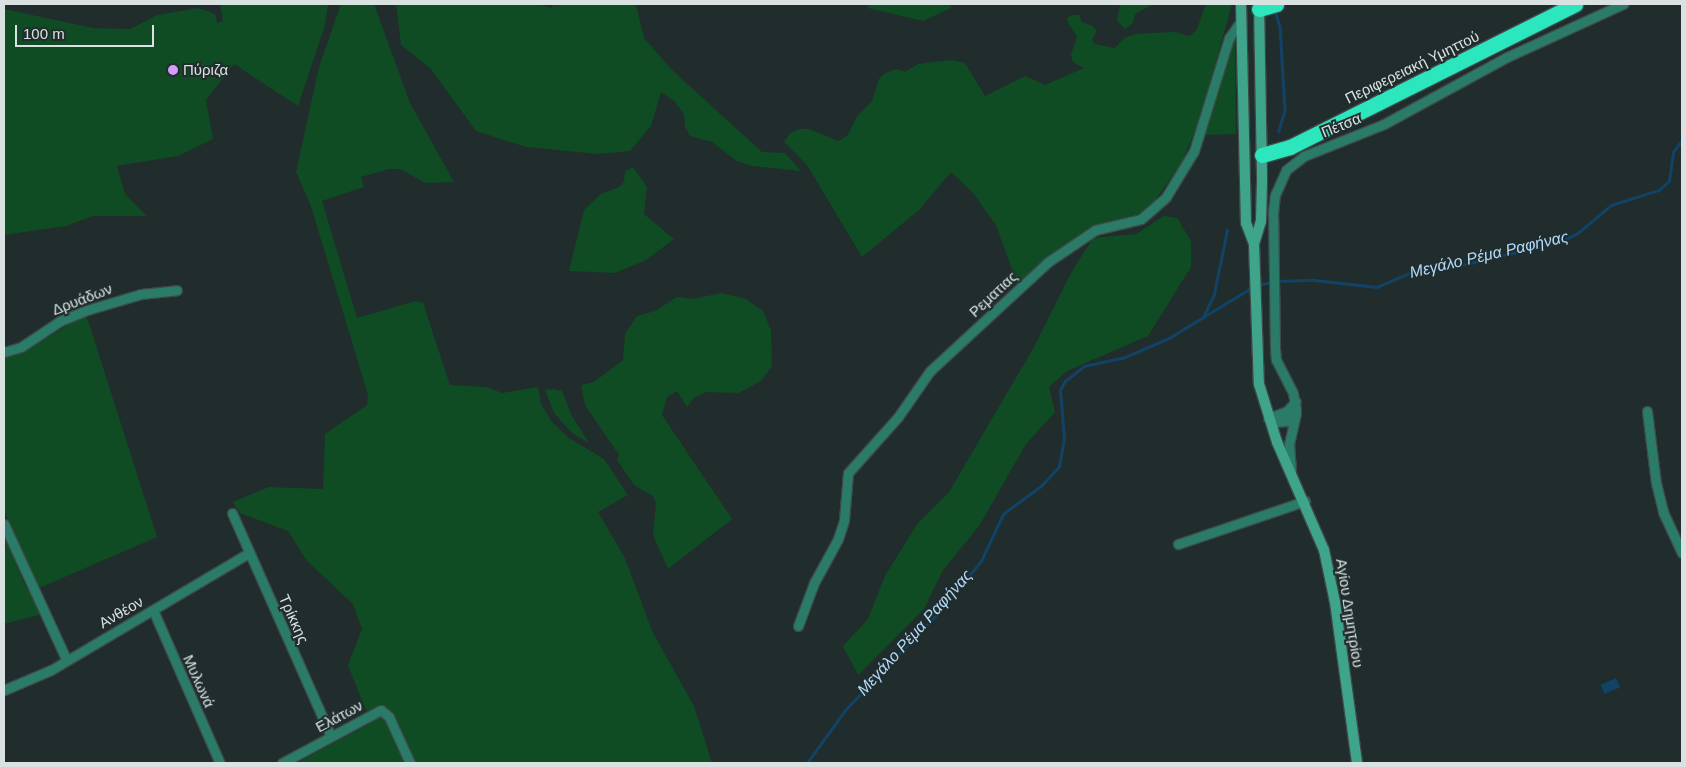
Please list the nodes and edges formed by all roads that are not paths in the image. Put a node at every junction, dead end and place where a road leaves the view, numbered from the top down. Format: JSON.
{"nodes":[{"id":1,"x":1241,"y":4,"type":"edge"},
{"id":2,"x":1276,"y":4,"type":"edge"},
{"id":3,"x":1575,"y":4,"type":"edge"},
{"id":4,"x":1623,"y":4,"type":"edge"},
{"id":5,"x":1259,"y":6,"type":"edge"},
{"id":6,"x":1241,"y":21,"type":"junction"},
{"id":7,"x":1244,"y":155,"type":"junction"},
{"id":8,"x":1262,"y":155,"type":"junction"},
{"id":9,"x":1254,"y":244,"type":"junction"},
{"id":10,"x":178,"y":290,"type":"dead end"},
{"id":11,"x":4,"y":352,"type":"edge"},
{"id":12,"x":1296,"y":405,"type":"junction"},
{"id":13,"x":1647,"y":411,"type":"dead end"},
{"id":14,"x":1268,"y":418,"type":"junction"},
{"id":15,"x":1291,"y":473,"type":"junction"},
{"id":16,"x":1305,"y":501,"type":"junction"},
{"id":17,"x":232,"y":513,"type":"dead end"},
{"id":18,"x":4,"y":524,"type":"edge"},
{"id":19,"x":1178,"y":544,"type":"dead end"},
{"id":20,"x":249,"y":553,"type":"junction"},
{"id":21,"x":1682,"y":553,"type":"edge"},
{"id":22,"x":153,"y":610,"type":"junction"},
{"id":23,"x":798,"y":626,"type":"dead end"},
{"id":24,"x":66,"y":659,"type":"junction"},
{"id":25,"x":4,"y":690,"type":"edge"},
{"id":26,"x":331,"y":736,"type":"junction"},
{"id":27,"x":220,"y":763,"type":"edge"},
{"id":28,"x":282,"y":763,"type":"edge"},
{"id":29,"x":410,"y":763,"type":"edge"},
{"id":30,"x":1358,"y":763,"type":"edge"}],
"edges":[{"from":1,"to":6,"type":"main road"},
{"from":2,"to":5,"type":"highway"},
{"from":3,"to":8,"type":"highway","name":"Περιφερειακή Υμηττού"},
{"from":4,"to":12,"type":"street","name":"Πέτσα"},
{"from":5,"to":6,"type":"main road"},
{"from":5,"to":8,"type":"main road"},
{"from":6,"to":7,"type":"main road"},
{"from":6,"to":23,"type":"street","name":"Ρεματιας"},
{"from":7,"to":8,"type":"main road"},
{"from":7,"to":9,"type":"main road"},
{"from":8,"to":9,"type":"main road"},
{"from":9,"to":14,"type":"main road"},
{"from":10,"to":11,"type":"street","name":"Δρυάδων"},
{"from":12,"to":14,"type":"street"},
{"from":12,"to":15,"type":"street"},
{"from":13,"to":21,"type":"street"},
{"from":14,"to":15,"type":"main road"},
{"from":15,"to":16,"type":"main road","name":"Αγίου Δημητρίου"},
{"from":16,"to":19,"type":"street"},
{"from":16,"to":30,"type":"main road","name":"Αγίου Δημητρίου"},
{"from":17,"to":20,"type":"street","name":"Τρίκκης"},
{"from":18,"to":24,"type":"street"},
{"from":20,"to":22,"type":"street","name":"Ανθέον"},
{"from":20,"to":26,"type":"street","name":"Τρίκκης"},
{"from":22,"to":24,"type":"street","name":"Ανθέον"},
{"from":22,"to":27,"type":"street","name":"Μυλωνά"},
{"from":24,"to":25,"type":"street","name":"Ανθέον"},
{"from":26,"to":28,"type":"street","name":"Ελάτων"},
{"from":26,"to":29,"type":"street","name":"Ελάτων"}]}
